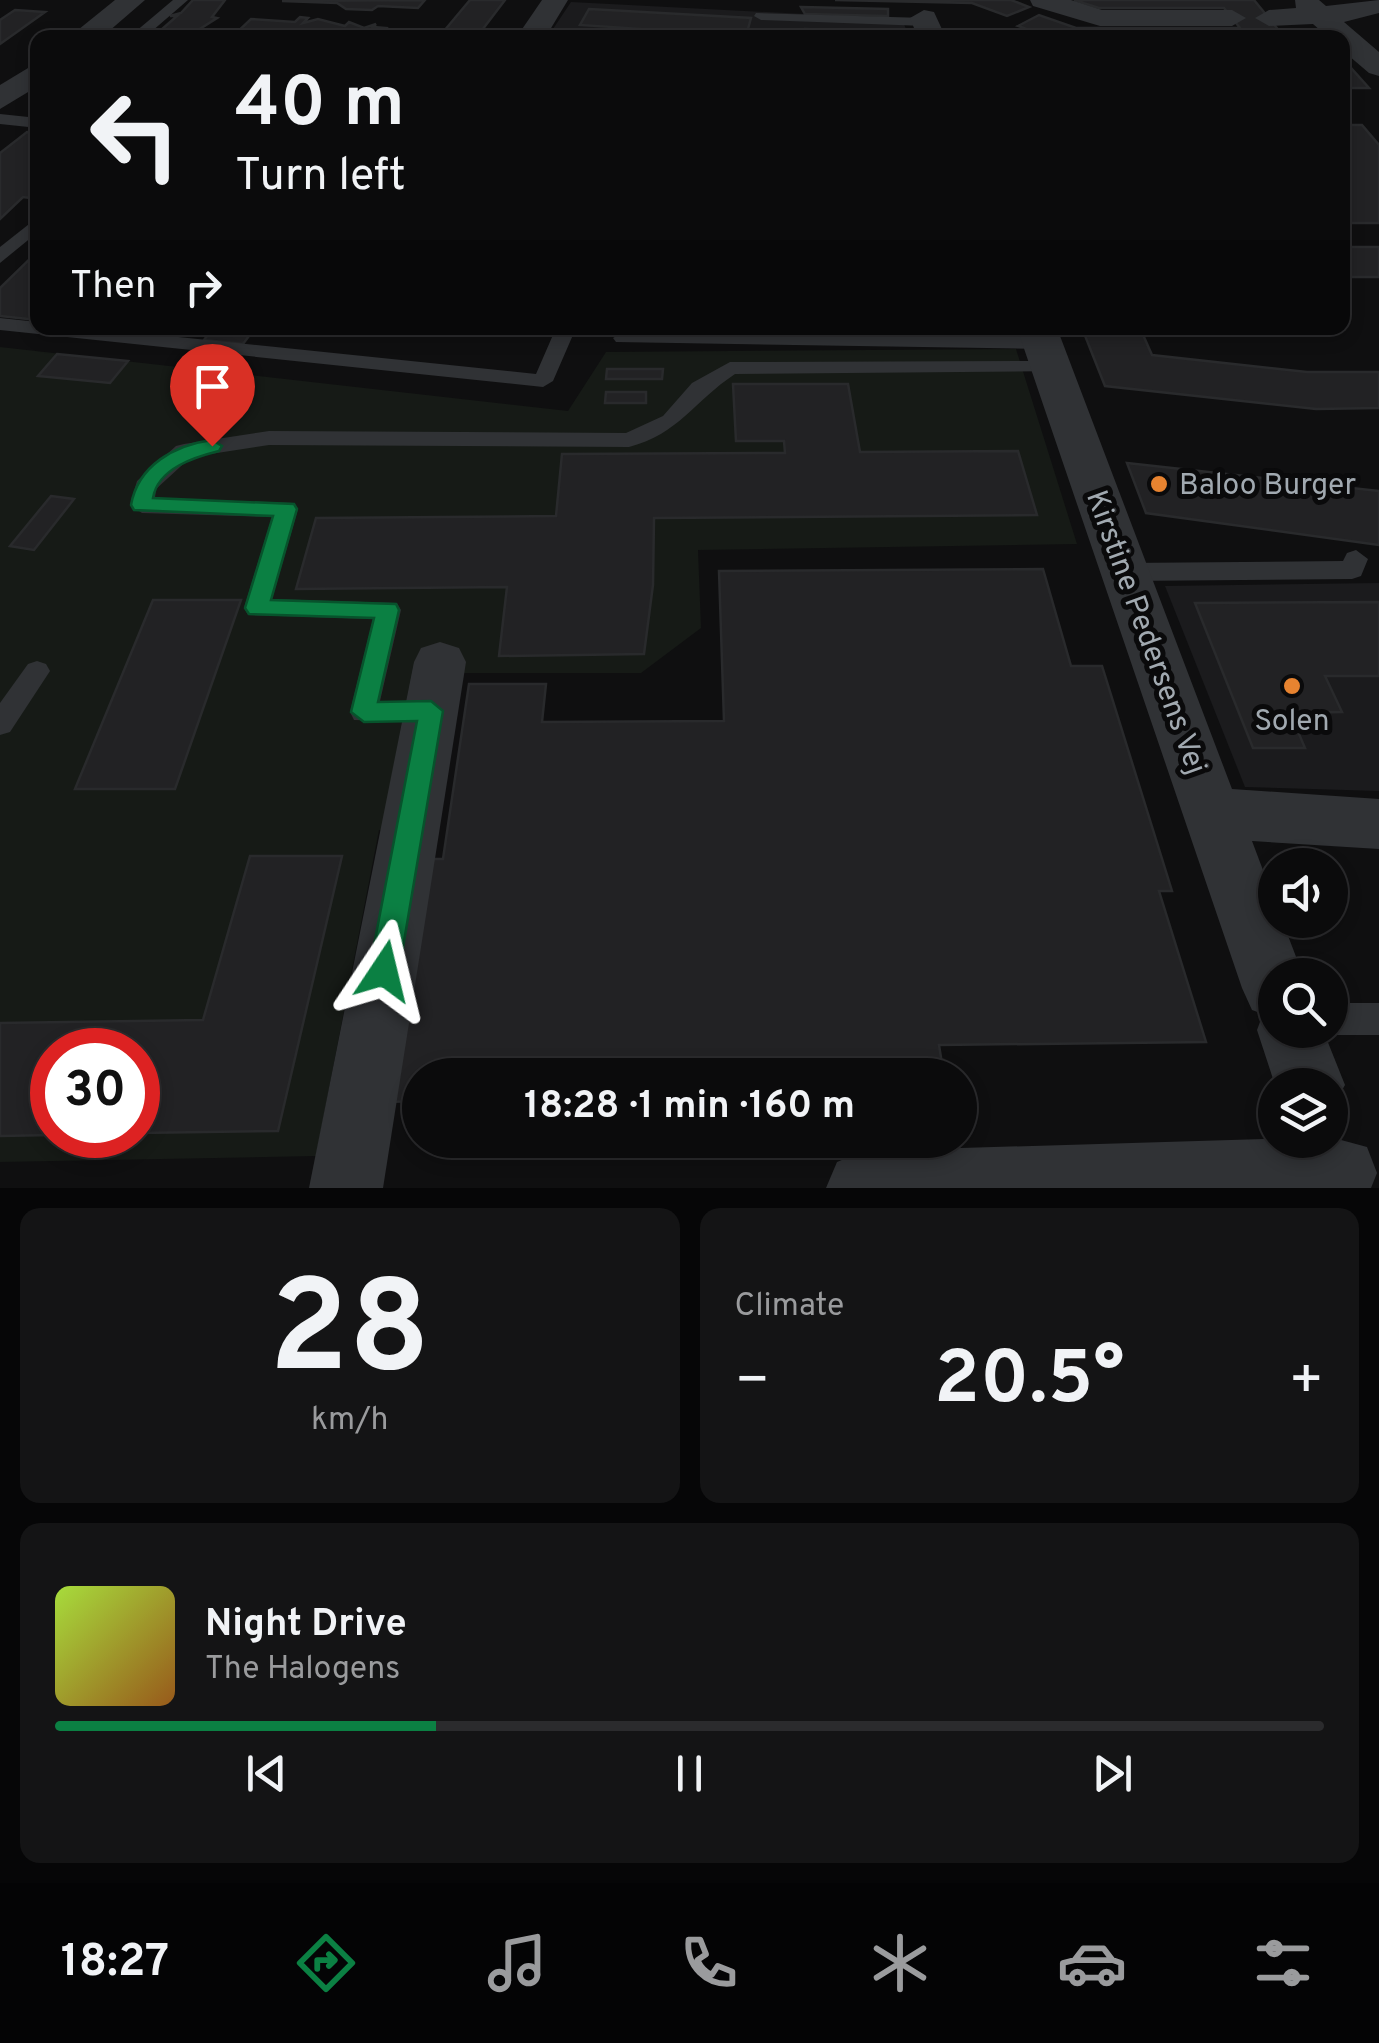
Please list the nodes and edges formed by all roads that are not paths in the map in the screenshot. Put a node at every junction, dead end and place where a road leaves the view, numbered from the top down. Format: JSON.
{"nodes":[{"id":1,"x":132,"y":0,"type":"edge"},
{"id":2,"x":181,"y":0,"type":"edge"},
{"id":3,"x":555,"y":0,"type":"edge"},
{"id":4,"x":1043,"y":0,"type":"edge"},
{"id":5,"x":1379,"y":2,"type":"edge"},
{"id":6,"x":1311,"y":8,"type":"edge"},
{"id":7,"x":762,"y":16,"type":"dead end"},
{"id":8,"x":1232,"y":18,"type":"dead end"},
{"id":9,"x":1269,"y":18,"type":"dead end"},
{"id":10,"x":927,"y":26,"type":"edge"},
{"id":11,"x":93,"y":30,"type":"edge"},
{"id":12,"x":145,"y":30,"type":"edge"},
{"id":13,"x":535,"y":30,"type":"edge"},
{"id":14,"x":1338,"y":30,"type":"edge"},
{"id":15,"x":1350,"y":40,"type":"edge"},
{"id":16,"x":1375,"y":61,"type":"edge"},
{"id":17,"x":0,"y":66,"type":"edge"},
{"id":18,"x":30,"y":69,"type":"edge"},
{"id":19,"x":30,"y":76,"type":"edge"},
{"id":20,"x":0,"y":100,"type":"edge"},
{"id":21,"x":30,"y":102,"type":"edge"},
{"id":22,"x":0,"y":119,"type":"edge"},
{"id":23,"x":30,"y":121,"type":"edge"},
{"id":24,"x":30,"y":229,"type":"edge"},
{"id":25,"x":0,"y":257,"type":"edge"},
{"id":26,"x":0,"y":324,"type":"edge"},
{"id":27,"x":30,"y":327,"type":"edge"},
{"id":28,"x":105,"y":335,"type":"edge"},
{"id":29,"x":563,"y":335,"type":"edge"},
{"id":30,"x":623,"y":338,"type":"dead end"},
{"id":31,"x":1044,"y":346,"type":"edge"},
{"id":32,"x":1356,"y":559,"type":"dead end"},
{"id":33,"x":1125,"y":572,"type":"junction"},
{"id":34,"x":37,"y":671,"type":"dead end"},
{"id":35,"x":435,"y":686,"type":"joint"},
{"id":36,"x":0,"y":724,"type":"edge"},
{"id":37,"x":1212,"y":813,"type":"junction"},
{"id":38,"x":1379,"y":824,"type":"edge"},
{"id":39,"x":1264,"y":958,"type":"edge"},
{"id":40,"x":1379,"y":1019,"type":"edge"},
{"id":41,"x":1348,"y":1020,"type":"edge"},
{"id":42,"x":1339,"y":1167,"type":"edge"},
{"id":43,"x":346,"y":1188,"type":"edge"},
{"id":44,"x":862,"y":1188,"type":"edge"}],
"edges":[{"from":1,"to":11,"type":"street"},
{"from":2,"to":12,"type":"lane"},
{"from":3,"to":13,"type":"street"},
{"from":4,"to":8,"type":"street"},
{"from":5,"to":6,"type":"street"},
{"from":6,"to":9,"type":"street"},
{"from":6,"to":14,"type":"street"},
{"from":7,"to":10,"type":"lane"},
{"from":15,"to":16,"type":"street"},
{"from":17,"to":18,"type":"street"},
{"from":19,"to":20,"type":"street"},
{"from":20,"to":21,"type":"street"},
{"from":22,"to":23,"type":"lane"},
{"from":24,"to":25,"type":"lane"},
{"from":26,"to":27,"type":"lane"},
{"from":28,"to":29,"type":"lane"},
{"from":30,"to":31,"type":"lane"},
{"from":31,"to":33,"type":"street","name":"Kirstine Pedersens Vej"},
{"from":31,"to":35,"type":"lane"},
{"from":32,"to":33,"type":"lane"},
{"from":33,"to":37,"type":"street","name":"Kirstine Pedersens Vej"},
{"from":34,"to":36,"type":"lane"},
{"from":35,"to":43,"type":"street"},
{"from":37,"to":38,"type":"street","name":"Kirstine Pedersens Vej"},
{"from":37,"to":39,"type":"street","name":"Kirstine Pedersens Vej"},
{"from":40,"to":41,"type":"lane"},
{"from":42,"to":44,"type":"street"}]}
